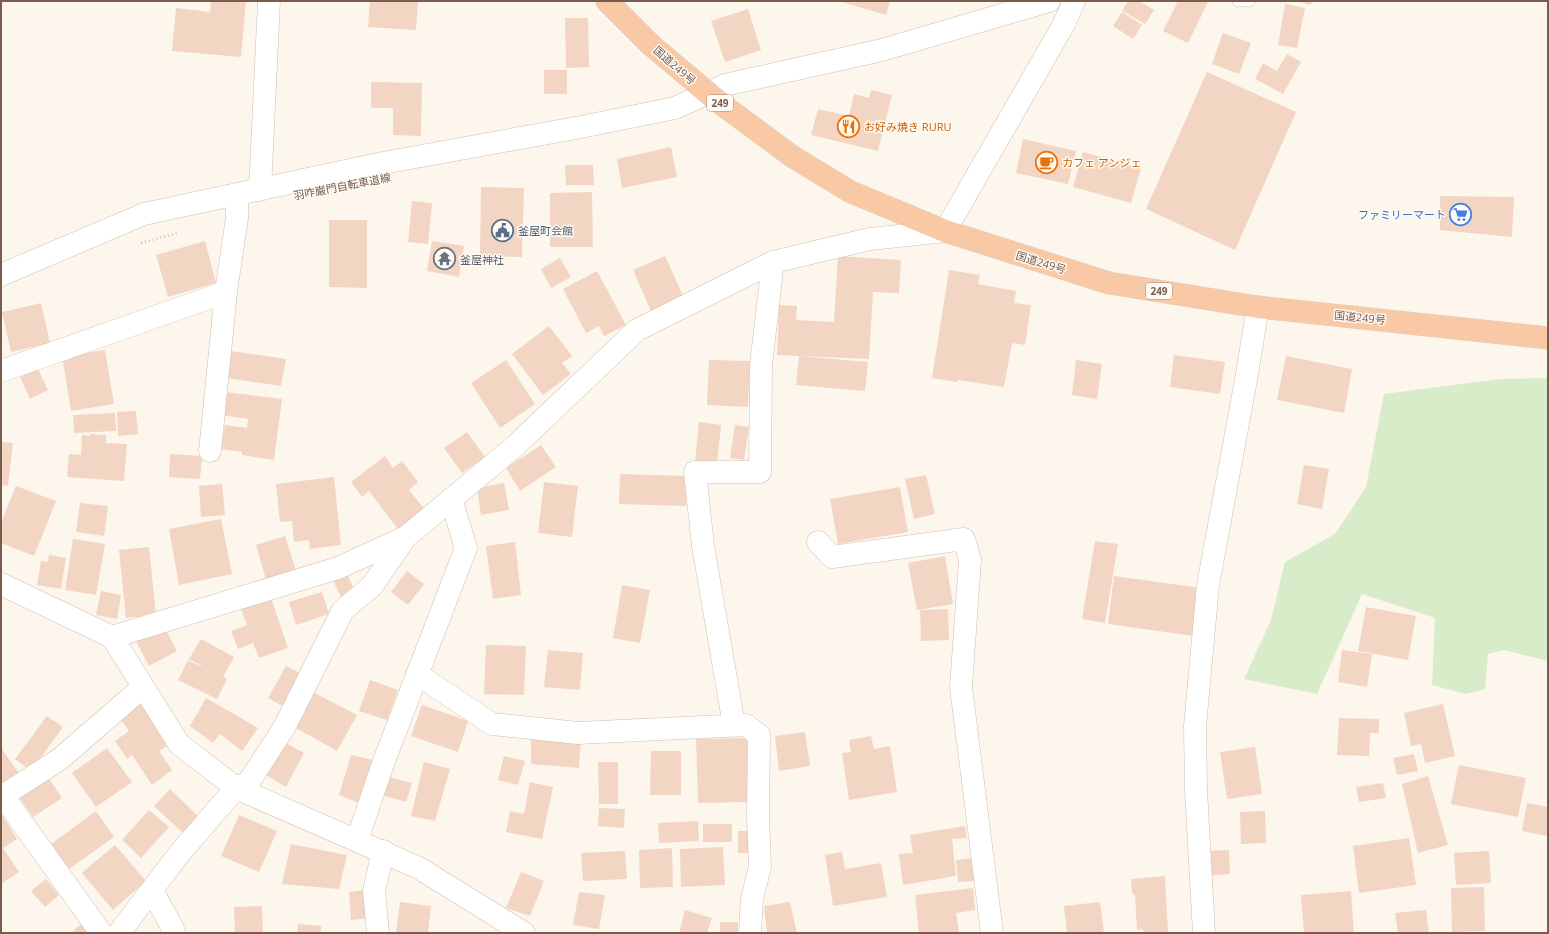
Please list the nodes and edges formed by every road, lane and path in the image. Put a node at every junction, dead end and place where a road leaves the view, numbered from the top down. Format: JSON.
{"nodes":[{"id":1,"x":269,"y":1,"type":"edge"},
{"id":2,"x":607,"y":1,"type":"edge"},
{"id":3,"x":1049,"y":1,"type":"edge"},
{"id":4,"x":1074,"y":1,"type":"edge"},
{"id":5,"x":1238,"y":1,"type":"edge"},
{"id":6,"x":1249,"y":1,"type":"edge"},
{"id":7,"x":260,"y":190,"type":"junction"},
{"id":8,"x":237,"y":194,"type":"junction"},
{"id":9,"x":183,"y":232,"type":"dead end"},
{"id":10,"x":945,"y":232,"type":"junction"},
{"id":11,"x":138,"y":244,"type":"dead end"},
{"id":12,"x":773,"y":262,"type":"junction"},
{"id":13,"x":1,"y":275,"type":"edge"},
{"id":14,"x":226,"y":292,"type":"junction"},
{"id":15,"x":1258,"y":306,"type":"junction"},
{"id":16,"x":1548,"y":338,"type":"edge"},
{"id":17,"x":1,"y":371,"type":"edge"},
{"id":18,"x":210,"y":451,"type":"dead end"},
{"id":19,"x":451,"y":499,"type":"junction"},
{"id":20,"x":406,"y":537,"type":"junction"},
{"id":21,"x":818,"y":542,"type":"dead end"},
{"id":22,"x":1,"y":584,"type":"edge"},
{"id":23,"x":112,"y":637,"type":"junction"},
{"id":24,"x":417,"y":674,"type":"junction"},
{"id":25,"x":143,"y":687,"type":"junction"},
{"id":26,"x":734,"y":726,"type":"junction"},
{"id":27,"x":236,"y":788,"type":"junction"},
{"id":28,"x":2,"y":796,"type":"edge"},
{"id":29,"x":357,"y":840,"type":"junction"},
{"id":30,"x":382,"y":851,"type":"junction"},
{"id":31,"x":152,"y":890,"type":"junction"},
{"id":32,"x":101,"y":933,"type":"edge"},
{"id":33,"x":119,"y":933,"type":"edge"},
{"id":34,"x":174,"y":933,"type":"edge"},
{"id":35,"x":378,"y":933,"type":"edge"},
{"id":36,"x":524,"y":933,"type":"edge"},
{"id":37,"x":750,"y":933,"type":"edge"},
{"id":38,"x":992,"y":933,"type":"edge"},
{"id":39,"x":1204,"y":933,"type":"edge"}],
"edges":[{"from":1,"to":7,"type":"street"},
{"from":2,"to":10,"type":"highway","name":"国道249号","number":"249","bridge":true},
{"from":3,"to":7,"type":"street"},
{"from":4,"to":10,"type":"street"},
{"from":5,"to":6,"type":"lane"},
{"from":7,"to":8,"type":"street"},
{"from":8,"to":13,"type":"street"},
{"from":8,"to":14,"type":"street"},
{"from":9,"to":11,"type":"path"},
{"from":10,"to":12,"type":"street"},
{"from":10,"to":15,"type":"highway","name":"国道249号","number":"249"},
{"from":12,"to":19,"type":"street"},
{"from":12,"to":26,"type":"street"},
{"from":14,"to":17,"type":"street"},
{"from":14,"to":18,"type":"street"},
{"from":15,"to":16,"type":"highway","name":"国道249号","number":"249"},
{"from":15,"to":39,"type":"street"},
{"from":19,"to":20,"type":"street"},
{"from":19,"to":24,"type":"street"},
{"from":20,"to":23,"type":"street"},
{"from":20,"to":27,"type":"street"},
{"from":21,"to":38,"type":"street"},
{"from":22,"to":23,"type":"street"},
{"from":23,"to":25,"type":"street"},
{"from":24,"to":26,"type":"street"},
{"from":24,"to":29,"type":"street"},
{"from":25,"to":27,"type":"street"},
{"from":25,"to":28,"type":"street"},
{"from":26,"to":37,"type":"street"},
{"from":27,"to":29,"type":"street"},
{"from":27,"to":31,"type":"street"},
{"from":28,"to":32,"type":"street"},
{"from":29,"to":30,"type":"street"},
{"from":30,"to":35,"type":"street"},
{"from":30,"to":36,"type":"street"},
{"from":31,"to":33,"type":"street"},
{"from":31,"to":34,"type":"street"}]}
